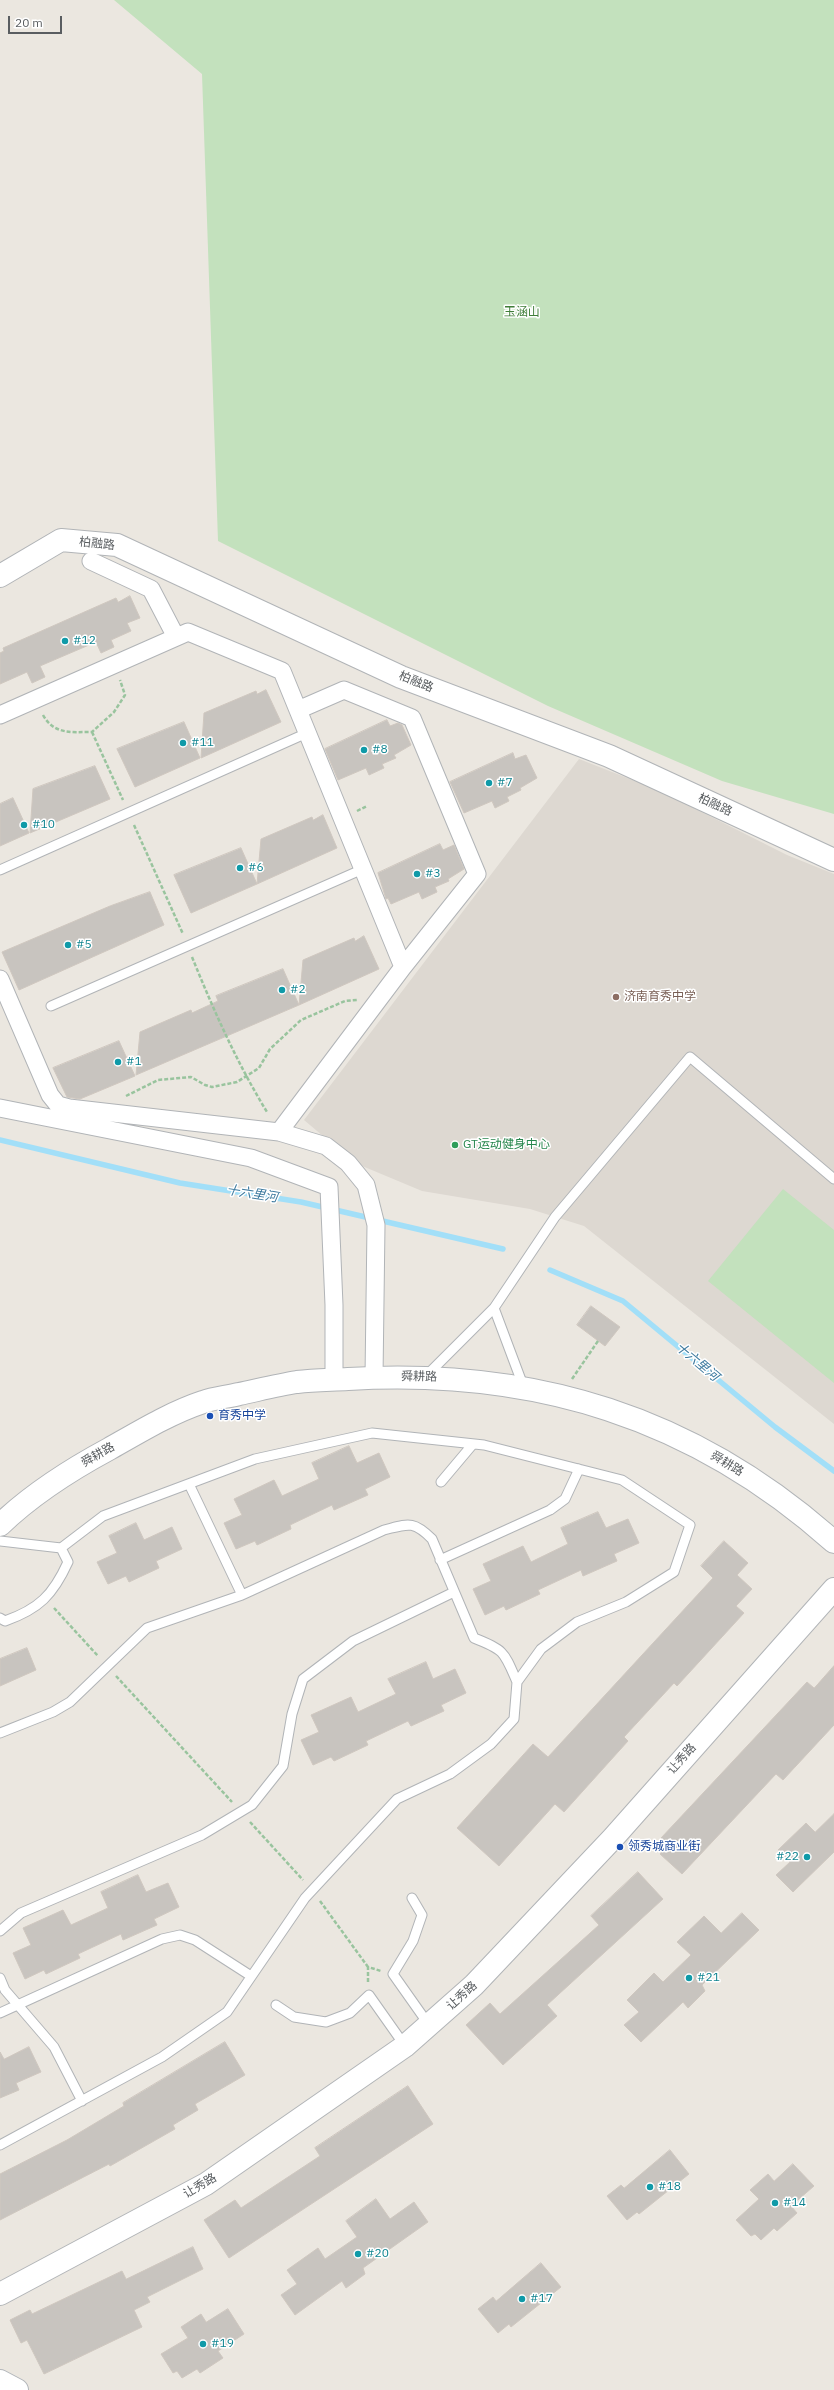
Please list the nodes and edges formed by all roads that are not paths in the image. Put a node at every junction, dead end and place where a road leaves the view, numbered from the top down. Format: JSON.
{"nodes":[{"id":1,"x":91,"y":562,"type":"dead end"},
{"id":2,"x":0,"y":576,"type":"edge"},
{"id":3,"x":176,"y":638,"type":"junction"},
{"id":4,"x":298,"y":710,"type":"junction"},
{"id":5,"x":0,"y":715,"type":"edge"},
{"id":6,"x":307,"y":733,"type":"junction"},
{"id":7,"x":834,"y":860,"type":"edge"},
{"id":8,"x":363,"y":869,"type":"junction"},
{"id":9,"x":0,"y":870,"type":"edge"},
{"id":10,"x":403,"y":967,"type":"junction"},
{"id":11,"x":0,"y":979,"type":"edge"},
{"id":12,"x":51,"y":1006,"type":"dead end"},
{"id":13,"x":0,"y":1108,"type":"edge"},
{"id":14,"x":279,"y":1132,"type":"junction"},
{"id":15,"x":834,"y":1179,"type":"edge"},
{"id":16,"x":494,"y":1308,"type":"junction"},
{"id":17,"x":374,"y":1377,"type":"junction"},
{"id":18,"x":425,"y":1377,"type":"junction"},
{"id":19,"x":334,"y":1380,"type":"junction"},
{"id":20,"x":524,"y":1388,"type":"junction"},
{"id":21,"x":473,"y":1444,"type":"junction"},
{"id":22,"x":579,"y":1469,"type":"junction"},
{"id":23,"x":441,"y":1482,"type":"dead end"},
{"id":24,"x":189,"y":1484,"type":"junction"},
{"id":25,"x":0,"y":1525,"type":"edge"},
{"id":26,"x":0,"y":1541,"type":"edge"},
{"id":27,"x":834,"y":1542,"type":"edge"},
{"id":28,"x":61,"y":1548,"type":"junction"},
{"id":29,"x":440,"y":1560,"type":"junction"},
{"id":30,"x":834,"y":1589,"type":"edge"},
{"id":31,"x":454,"y":1592,"type":"junction"},
{"id":32,"x":242,"y":1595,"type":"junction"},
{"id":33,"x":0,"y":1618,"type":"edge"},
{"id":34,"x":517,"y":1682,"type":"junction"},
{"id":35,"x":0,"y":1733,"type":"edge"},
{"id":36,"x":412,"y":1898,"type":"dead end"},
{"id":37,"x":0,"y":1931,"type":"edge"},
{"id":38,"x":251,"y":1976,"type":"junction"},
{"id":39,"x":0,"y":1978,"type":"edge"},
{"id":40,"x":18,"y":2005,"type":"junction"},
{"id":41,"x":276,"y":2005,"type":"dead end"},
{"id":42,"x":0,"y":2013,"type":"edge"},
{"id":43,"x":429,"y":2025,"type":"junction"},
{"id":44,"x":405,"y":2046,"type":"junction"},
{"id":45,"x":82,"y":2101,"type":"junction"},
{"id":46,"x":0,"y":2145,"type":"edge"},
{"id":47,"x":0,"y":2294,"type":"edge"},
{"id":48,"x":0,"y":2381,"type":"edge"},
{"id":49,"x":17,"y":2390,"type":"edge"}],
"edges":[{"from":1,"to":3,"type":"street"},
{"from":2,"to":7,"type":"street","name":"柏融路"},
{"from":3,"to":4,"type":"street"},
{"from":3,"to":5,"type":"street"},
{"from":4,"to":6,"type":"street"},
{"from":4,"to":10,"type":"street"},
{"from":6,"to":8,"type":"street"},
{"from":6,"to":9,"type":"lane"},
{"from":8,"to":10,"type":"street"},
{"from":8,"to":12,"type":"lane"},
{"from":10,"to":14,"type":"street"},
{"from":11,"to":14,"type":"street"},
{"from":13,"to":19,"type":"street"},
{"from":14,"to":17,"type":"street"},
{"from":15,"to":16,"type":"lane"},
{"from":16,"to":18,"type":"lane"},
{"from":16,"to":20,"type":"lane"},
{"from":17,"to":18,"type":"street","name":"舜耕路"},
{"from":17,"to":19,"type":"street","name":"舜耕路"},
{"from":18,"to":20,"type":"street","name":"舜耕路"},
{"from":19,"to":25,"type":"street","name":"舜耕路"},
{"from":20,"to":27,"type":"street","name":"舜耕路"},
{"from":21,"to":22,"type":"lane"},
{"from":21,"to":23,"type":"lane"},
{"from":21,"to":24,"type":"lane"},
{"from":22,"to":29,"type":"lane"},
{"from":22,"to":34,"type":"lane"},
{"from":24,"to":28,"type":"lane"},
{"from":24,"to":32,"type":"lane"},
{"from":26,"to":28,"type":"lane"},
{"from":28,"to":33,"type":"lane"},
{"from":29,"to":31,"type":"lane"},
{"from":29,"to":32,"type":"lane"},
{"from":30,"to":43,"type":"street","name":"让秀路"},
{"from":31,"to":34,"type":"lane"},
{"from":31,"to":37,"type":"lane"},
{"from":32,"to":35,"type":"lane"},
{"from":34,"to":38,"type":"lane"},
{"from":36,"to":43,"type":"lane"},
{"from":38,"to":40,"type":"lane"},
{"from":38,"to":45,"type":"lane"},
{"from":39,"to":40,"type":"lane"},
{"from":40,"to":42,"type":"lane"},
{"from":40,"to":45,"type":"lane"},
{"from":41,"to":44,"type":"lane"},
{"from":43,"to":44,"type":"street","name":"让秀路"},
{"from":44,"to":47,"type":"street","name":"让秀路"},
{"from":45,"to":46,"type":"lane"},
{"from":48,"to":49,"type":"street"}]}
